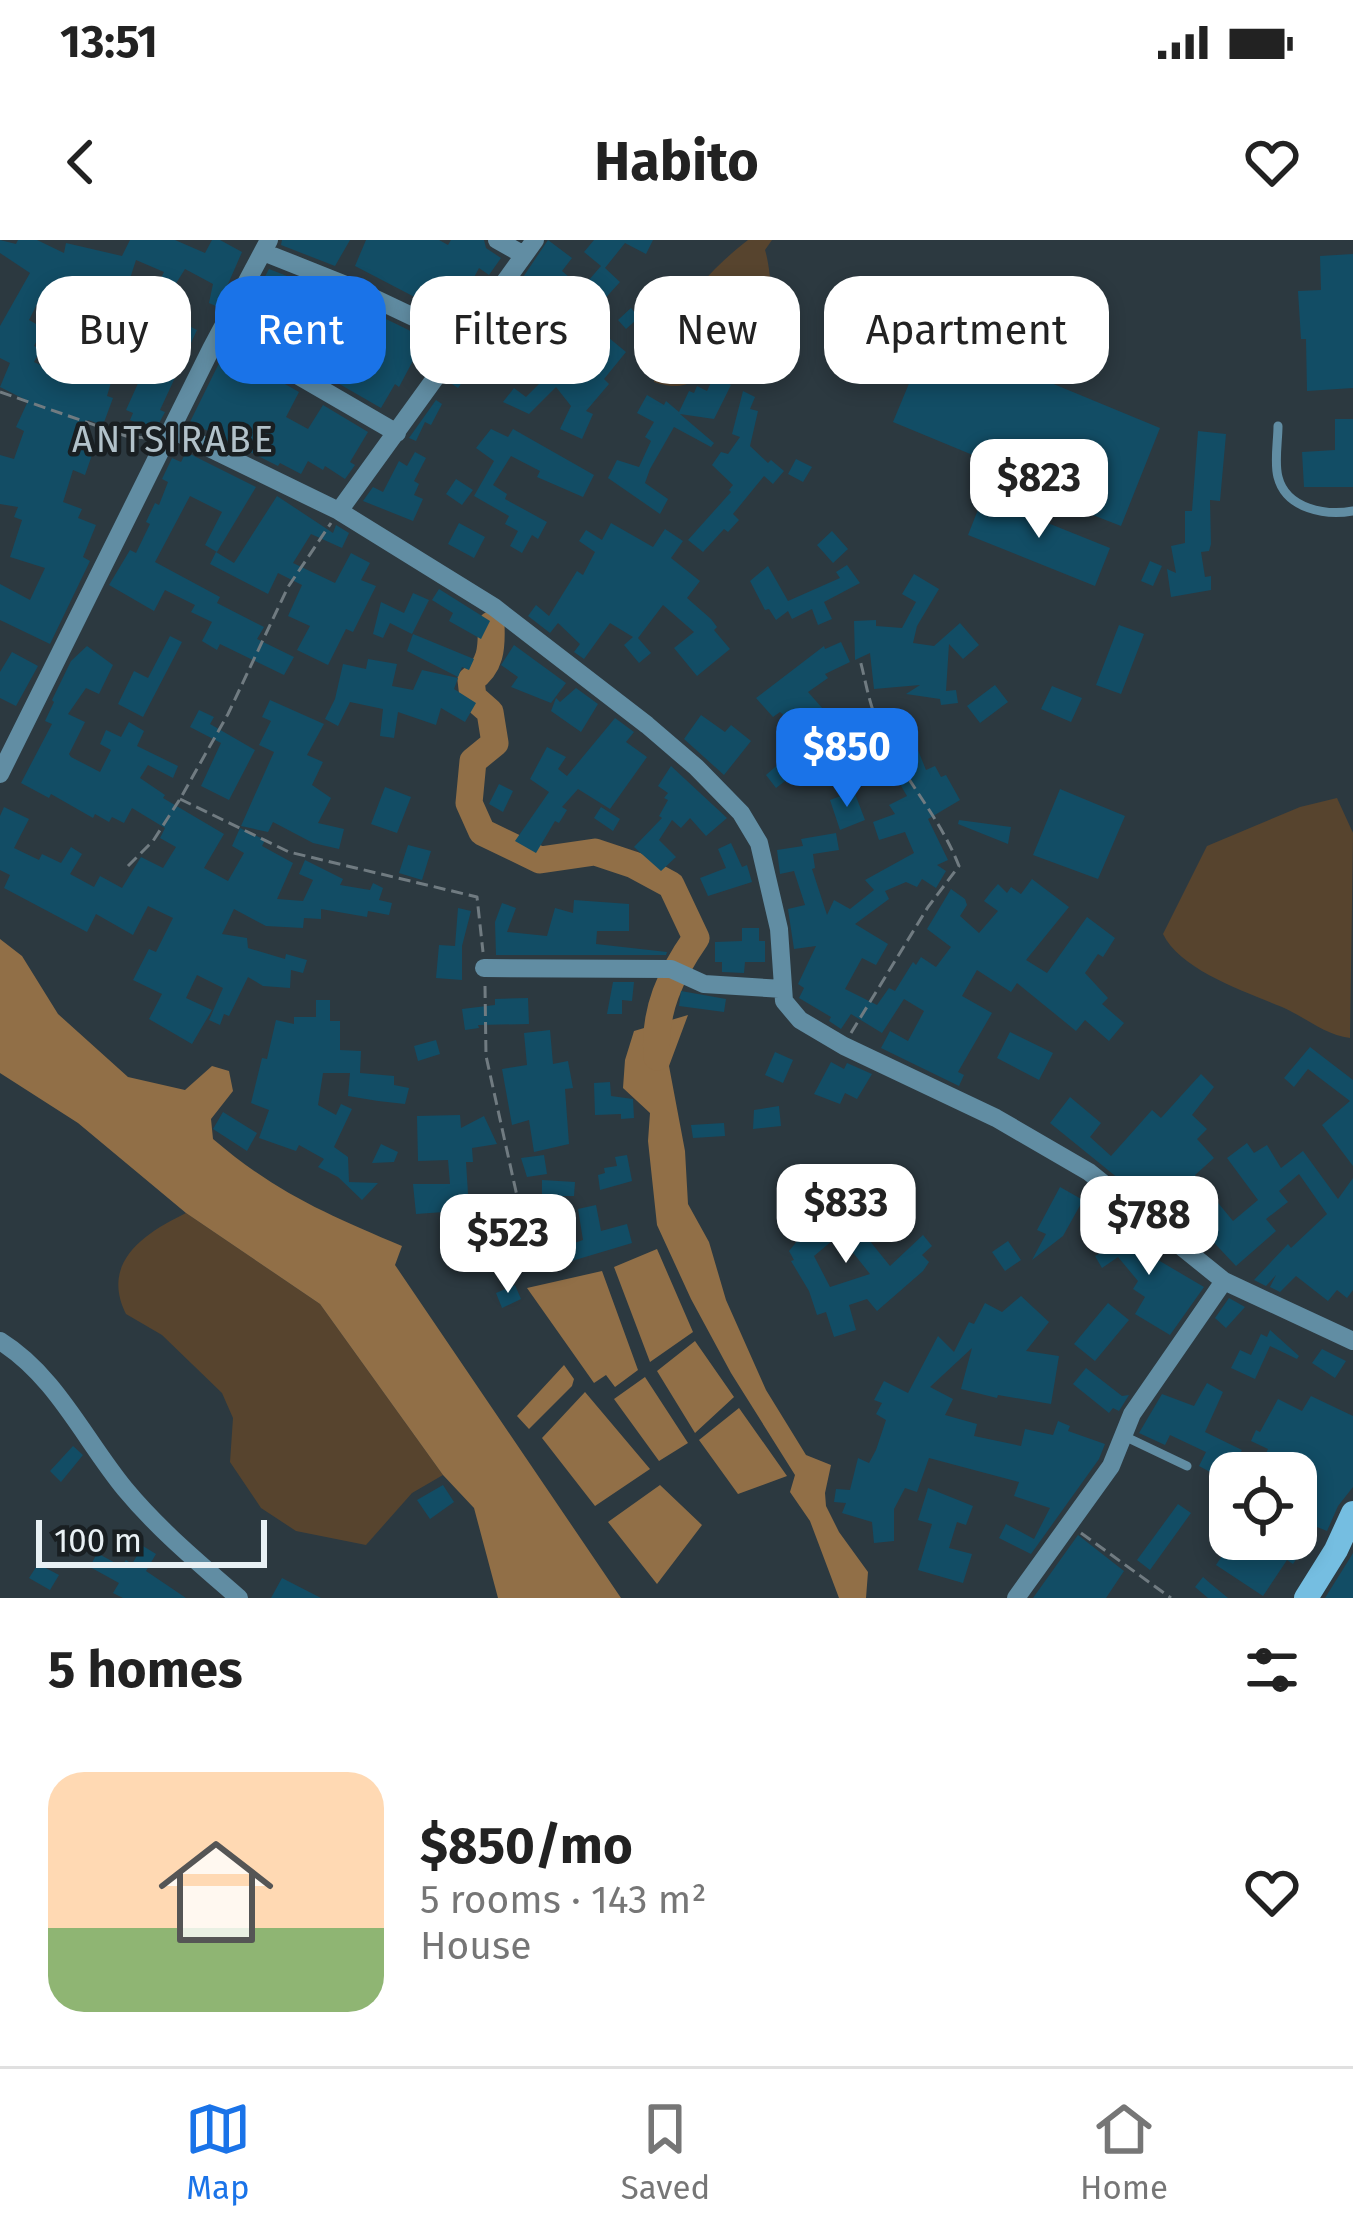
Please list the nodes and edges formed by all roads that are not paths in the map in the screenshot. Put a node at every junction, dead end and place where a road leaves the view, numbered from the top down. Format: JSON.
{"nodes":[{"id":1,"x":497,"y":240,"type":"edge"},
{"id":2,"x":266,"y":246,"type":"edge"},
{"id":3,"x":530,"y":247,"type":"edge"},
{"id":4,"x":251,"y":276,"type":"edge"},
{"id":5,"x":509,"y":276,"type":"edge"},
{"id":6,"x":410,"y":315,"type":"edge"},
{"id":7,"x":215,"y":343,"type":"edge"},
{"id":8,"x":313,"y":384,"type":"edge"},
{"id":9,"x":431,"y":384,"type":"edge"},
{"id":10,"x":1278,"y":426,"type":"dead end"},
{"id":11,"x":397,"y":433,"type":"junction"},
{"id":12,"x":169,"y":435,"type":"junction"},
{"id":13,"x":339,"y":511,"type":"junction"},
{"id":14,"x":1353,"y":511,"type":"edge"},
{"id":15,"x":0,"y":774,"type":"edge"},
{"id":16,"x":484,"y":968,"type":"road end"},
{"id":17,"x":783,"y":989,"type":"junction"},
{"id":18,"x":1224,"y":1281,"type":"junction"},
{"id":19,"x":0,"y":1341,"type":"edge"},
{"id":20,"x":1353,"y":1341,"type":"edge"},
{"id":21,"x":1124,"y":1436,"type":"junction"},
{"id":22,"x":1187,"y":1466,"type":"dead end"},
{"id":23,"x":1353,"y":1513,"type":"edge"},
{"id":24,"x":239,"y":1598,"type":"edge"},
{"id":25,"x":1016,"y":1598,"type":"edge"},
{"id":26,"x":1306,"y":1598,"type":"edge"}],
"edges":[{"from":1,"to":3,"type":"street"},
{"from":2,"to":4,"type":"street"},
{"from":2,"to":6,"type":"street"},
{"from":3,"to":5,"type":"street"},
{"from":7,"to":12,"type":"street"},
{"from":8,"to":11,"type":"street"},
{"from":9,"to":11,"type":"street"},
{"from":10,"to":14,"type":"lane"},
{"from":11,"to":13,"type":"street"},
{"from":12,"to":13,"type":"street"},
{"from":12,"to":15,"type":"street"},
{"from":13,"to":17,"type":"street"},
{"from":16,"to":17,"type":"street"},
{"from":17,"to":18,"type":"street"},
{"from":18,"to":20,"type":"street"},
{"from":18,"to":21,"type":"street"},
{"from":19,"to":24,"type":"street"},
{"from":21,"to":22,"type":"lane"},
{"from":21,"to":25,"type":"street"},
{"from":23,"to":26,"type":"street"}]}
